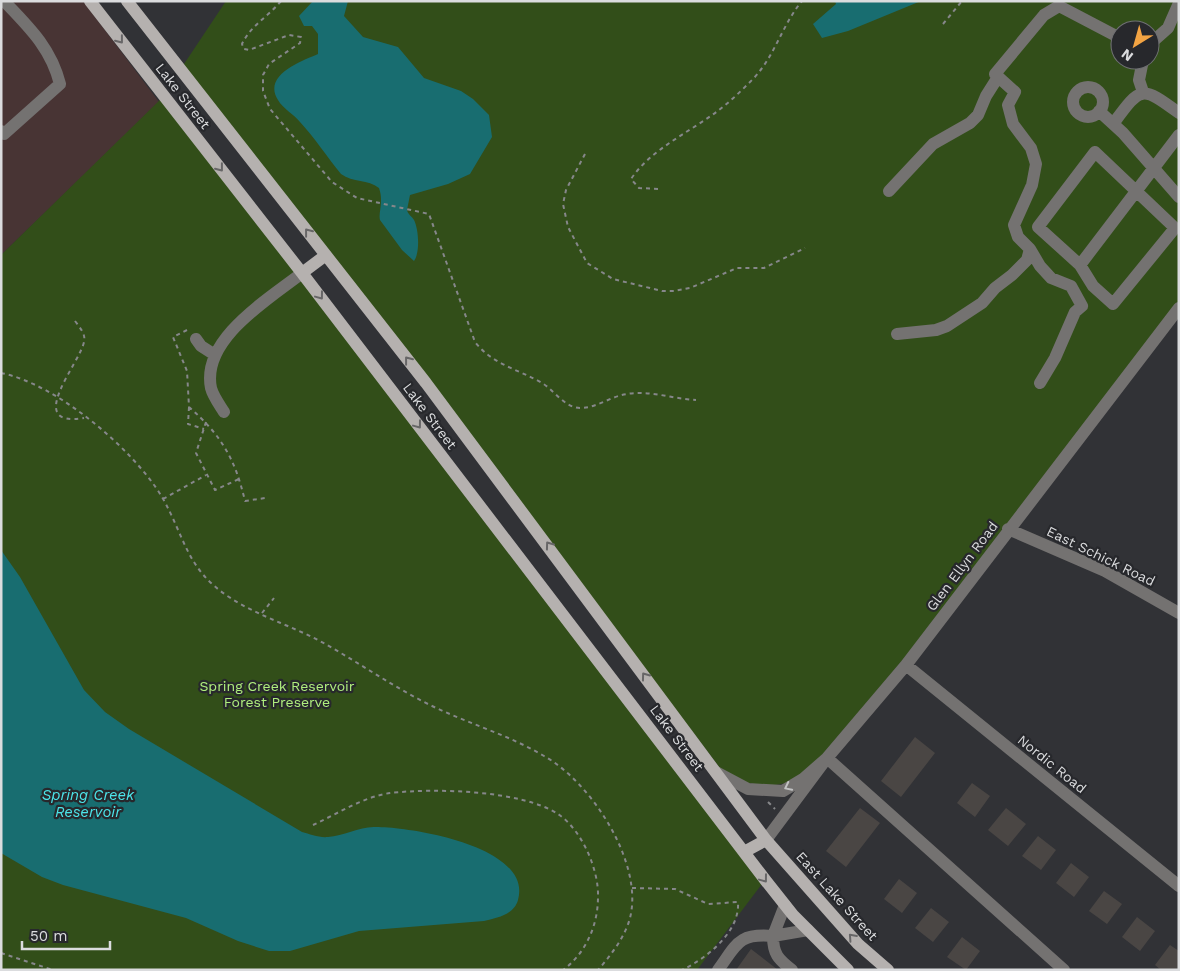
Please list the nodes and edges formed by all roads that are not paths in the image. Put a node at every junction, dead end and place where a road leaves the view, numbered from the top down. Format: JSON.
{"nodes":[{"id":1,"x":4,"y":1,"type":"edge"},
{"id":2,"x":90,"y":1,"type":"edge"},
{"id":3,"x":127,"y":1,"type":"edge"},
{"id":4,"x":1179,"y":4,"type":"edge"},
{"id":5,"x":1179,"y":27,"type":"edge"},
{"id":6,"x":1110,"y":33,"type":"edge"},
{"id":7,"x":1160,"y":36,"type":"edge"},
{"id":8,"x":1160,"y":38,"type":"edge"},
{"id":9,"x":1141,"y":70,"type":"edge"},
{"id":10,"x":998,"y":77,"type":"junction"},
{"id":11,"x":1143,"y":92,"type":"junction"},
{"id":12,"x":1099,"y":112,"type":"dead end"},
{"id":13,"x":1179,"y":113,"type":"edge"},
{"id":14,"x":1113,"y":124,"type":"junction"},
{"id":15,"x":1,"y":131,"type":"edge"},
{"id":16,"x":1179,"y":135,"type":"edge"},
{"id":17,"x":1174,"y":151,"type":"edge"},
{"id":18,"x":1153,"y":168,"type":"junction"},
{"id":19,"x":890,"y":191,"type":"dead end"},
{"id":20,"x":1135,"y":191,"type":"junction"},
{"id":21,"x":1179,"y":197,"type":"edge"},
{"id":22,"x":1030,"y":249,"type":"junction"},
{"id":23,"x":326,"y":255,"type":"junction"},
{"id":24,"x":1080,"y":264,"type":"junction"},
{"id":25,"x":302,"y":273,"type":"junction"},
{"id":26,"x":1179,"y":308,"type":"edge"},
{"id":27,"x":194,"y":333,"type":"road end"},
{"id":28,"x":897,"y":334,"type":"dead end"},
{"id":29,"x":215,"y":355,"type":"junction"},
{"id":30,"x":1040,"y":383,"type":"dead end"},
{"id":31,"x":224,"y":412,"type":"dead end"},
{"id":32,"x":1008,"y":529,"type":"junction"},
{"id":33,"x":1179,"y":613,"type":"edge"},
{"id":34,"x":906,"y":665,"type":"junction"},
{"id":35,"x":827,"y":758,"type":"junction"},
{"id":36,"x":716,"y":772,"type":"junction"},
{"id":37,"x":766,"y":840,"type":"junction"},
{"id":38,"x":744,"y":852,"type":"junction"},
{"id":39,"x":1179,"y":886,"type":"edge"},
{"id":40,"x":785,"y":905,"type":"junction"},
{"id":41,"x":808,"y":930,"type":"junction"},
{"id":42,"x":773,"y":936,"type":"junction"},
{"id":43,"x":718,"y":970,"type":"edge"},
{"id":44,"x":792,"y":970,"type":"edge"},
{"id":45,"x":848,"y":970,"type":"edge"},
{"id":46,"x":888,"y":970,"type":"edge"},
{"id":47,"x":1064,"y":970,"type":"edge"}],
"edges":[{"from":1,"to":15,"type":"street"},
{"from":2,"to":25,"type":"main road","name":"Lake Street","one_way":true},
{"from":23,"to":3,"type":"main road","name":"Lake Street","one_way":true},
{"from":4,"to":7,"type":"street"},
{"from":5,"to":8,"type":"street"},
{"from":6,"to":10,"type":"street"},
{"from":9,"to":11,"type":"street"},
{"from":10,"to":19,"type":"street"},
{"from":10,"to":22,"type":"street"},
{"from":11,"to":13,"type":"street"},
{"from":11,"to":14,"type":"street"},
{"from":12,"to":14,"type":"street"},
{"from":14,"to":18,"type":"street"},
{"from":16,"to":17,"type":"street"},
{"from":17,"to":18,"type":"street"},
{"from":18,"to":20,"type":"street"},
{"from":18,"to":21,"type":"street"},
{"from":20,"to":24,"type":"street"},
{"from":20,"to":24,"type":"street"},
{"from":20,"to":24,"type":"street"},
{"from":22,"to":28,"type":"street"},
{"from":22,"to":30,"type":"street"},
{"from":23,"to":25,"type":"main road"},
{"from":36,"to":23,"type":"main road","name":"Lake Street","one_way":true},
{"from":25,"to":29,"type":"street"},
{"from":25,"to":38,"type":"main road","name":"Lake Street","one_way":true},
{"from":26,"to":32,"type":"street","name":"Glen Ellyn Road"},
{"from":27,"to":29,"type":"street"},
{"from":29,"to":31,"type":"street"},
{"from":32,"to":33,"type":"street","name":"East Schick Road"},
{"from":32,"to":34,"type":"street","name":"Glen Ellyn Road"},
{"from":34,"to":35,"type":"street","name":"Glen Ellyn Road"},
{"from":34,"to":39,"type":"street","name":"Nordic Road"},
{"from":35,"to":36,"type":"street","one_way":true},
{"from":35,"to":37,"type":"street","name":"Glen Ellyn Road"},
{"from":35,"to":47,"type":"street"},
{"from":36,"to":37,"type":"main road","name":"Lake Street"},
{"from":37,"to":38,"type":"main road"},
{"from":46,"to":37,"type":"main road","name":"East Lake Street","one_way":true},
{"from":38,"to":40,"type":"main road","one_way":true},
{"from":40,"to":41,"type":"main road"},
{"from":40,"to":42,"type":"street"},
{"from":41,"to":42,"type":"street"},
{"from":41,"to":45,"type":"main road"},
{"from":42,"to":43,"type":"street"},
{"from":42,"to":44,"type":"street"}]}
